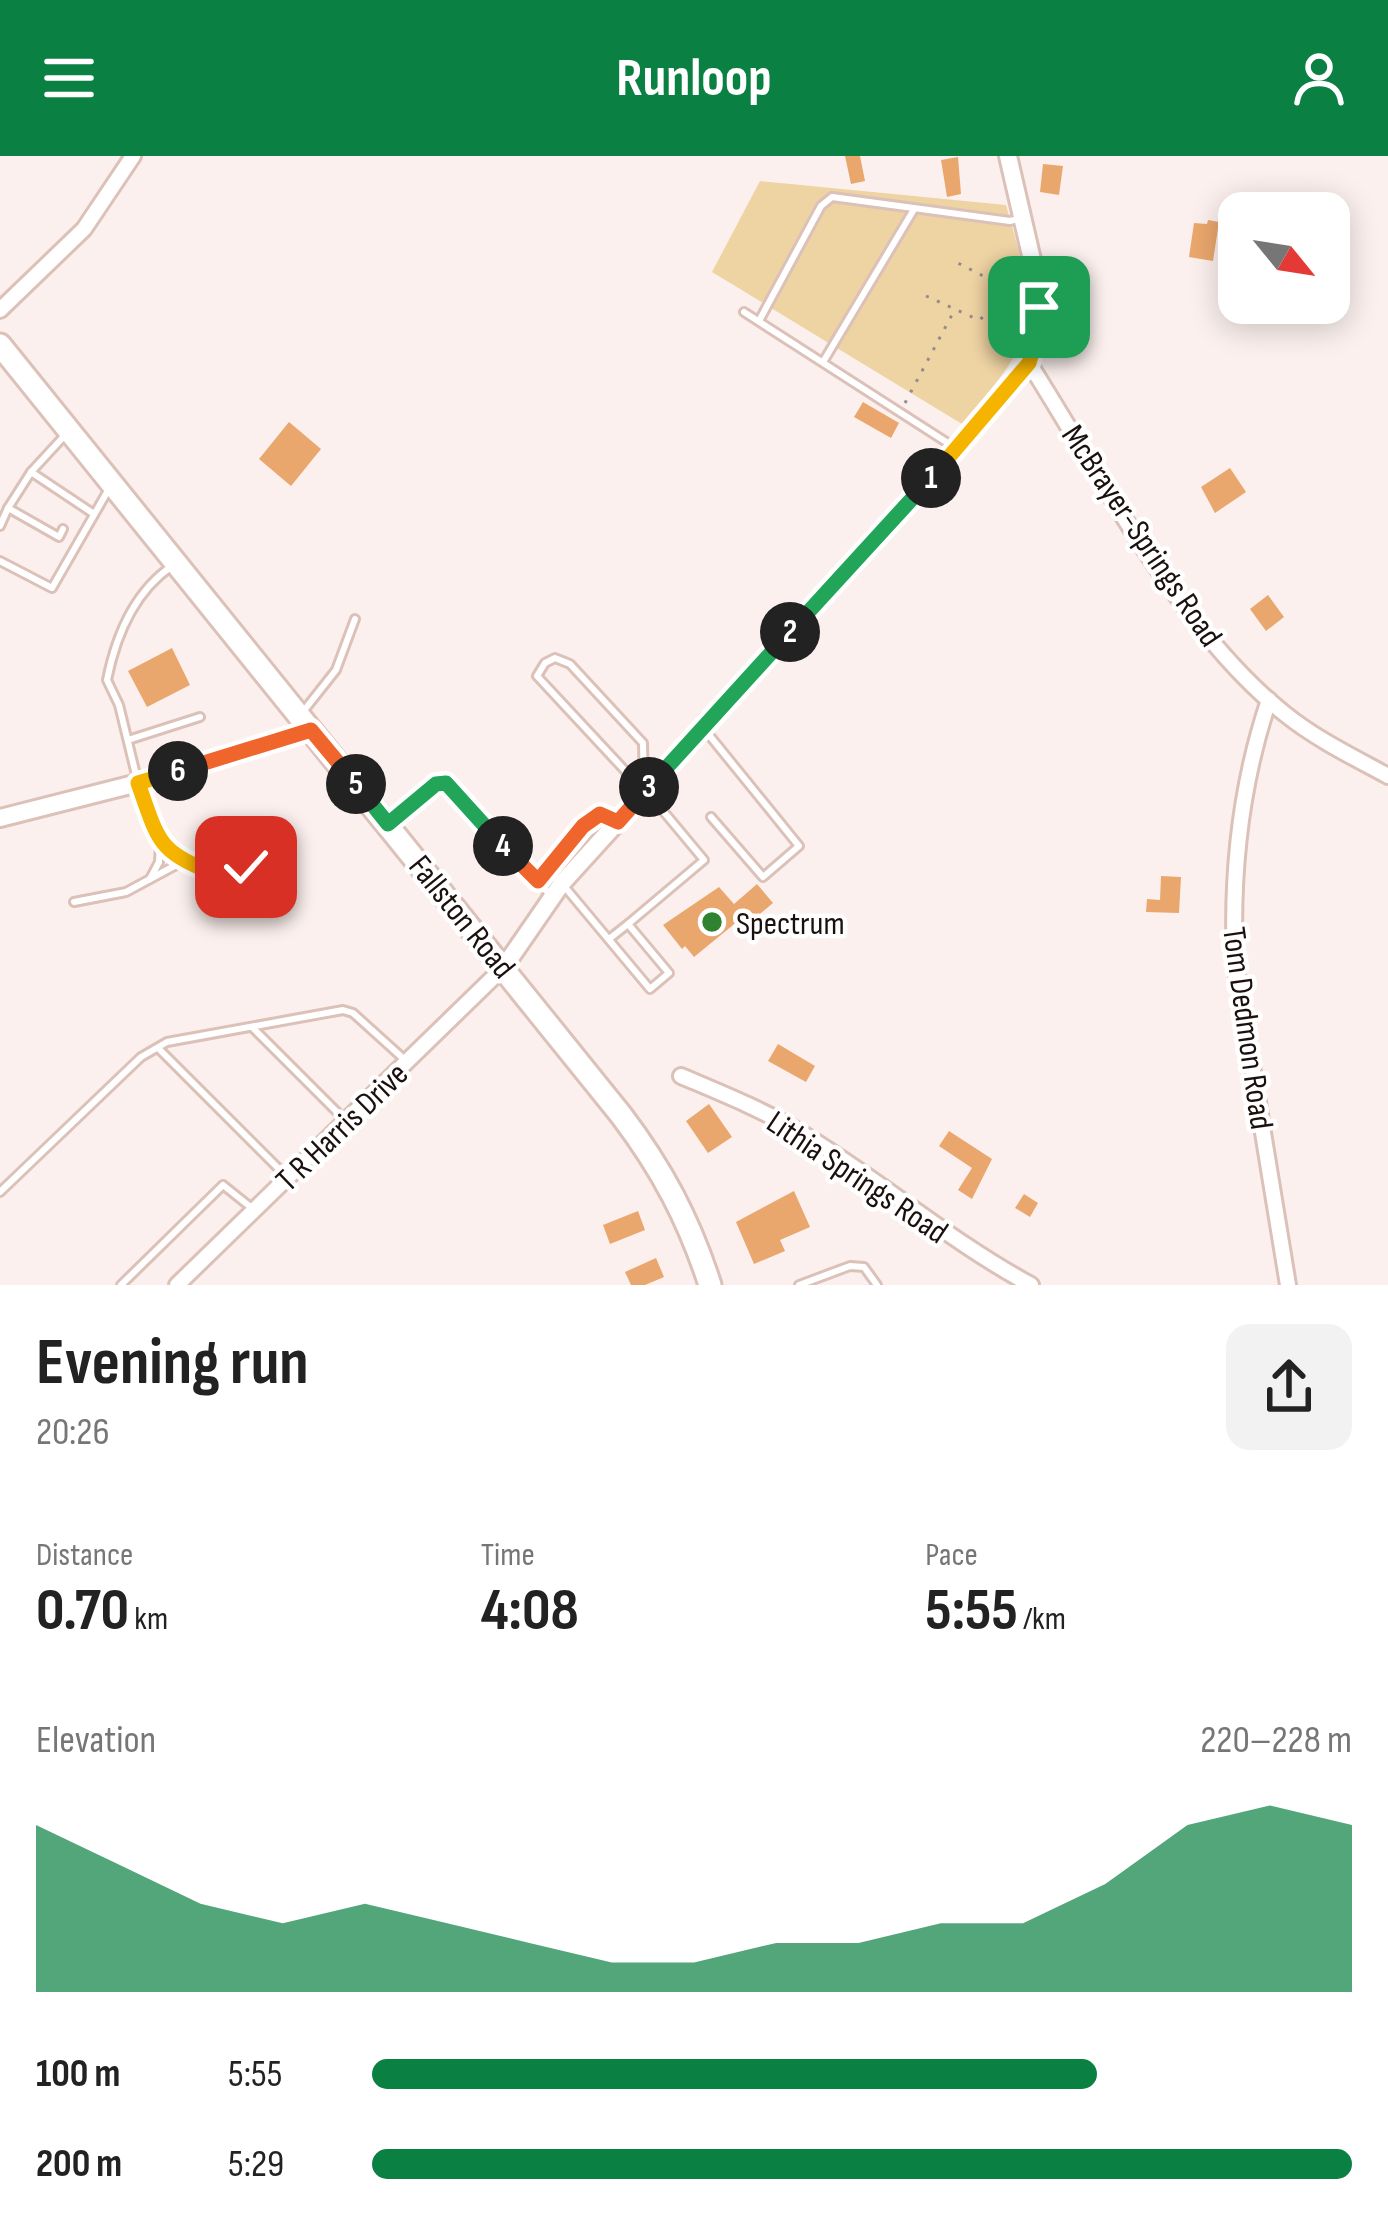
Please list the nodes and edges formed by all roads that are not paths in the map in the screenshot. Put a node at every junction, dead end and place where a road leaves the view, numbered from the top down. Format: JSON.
{"nodes":[{"id":1,"x":133,"y":156,"type":"edge"},
{"id":2,"x":1008,"y":156,"type":"edge"},
{"id":3,"x":914,"y":209,"type":"junction"},
{"id":4,"x":1022,"y":218,"type":"junction"},
{"id":5,"x":0,"y":310,"type":"edge"},
{"id":6,"x":744,"y":312,"type":"dead end"},
{"id":7,"x":759,"y":321,"type":"junction"},
{"id":8,"x":0,"y":345,"type":"edge"},
{"id":9,"x":823,"y":362,"type":"junction"},
{"id":10,"x":1029,"y":363,"type":"junction"},
{"id":11,"x":69,"y":430,"type":"junction"},
{"id":12,"x":957,"y":449,"type":"junction"},
{"id":13,"x":31,"y":472,"type":"junction"},
{"id":14,"x":48,"y":484,"type":"junction"},
{"id":15,"x":112,"y":484,"type":"junction"},
{"id":16,"x":60,"y":492,"type":"junction"},
{"id":17,"x":40,"y":496,"type":"dead end"},
{"id":18,"x":55,"y":501,"type":"dead end"},
{"id":19,"x":77,"y":503,"type":"junction"},
{"id":20,"x":8,"y":508,"type":"junction"},
{"id":21,"x":31,"y":509,"type":"dead end"},
{"id":22,"x":71,"y":513,"type":"dead end"},
{"id":23,"x":94,"y":514,"type":"junction"},
{"id":24,"x":26,"y":518,"type":"junction"},
{"id":25,"x":0,"y":526,"type":"edge"},
{"id":26,"x":63,"y":529,"type":"dead end"},
{"id":27,"x":0,"y":561,"type":"edge"},
{"id":28,"x":176,"y":564,"type":"junction"},
{"id":29,"x":355,"y":619,"type":"dead end"},
{"id":30,"x":1269,"y":700,"type":"junction"},
{"id":31,"x":200,"y":716,"type":"dead end"},
{"id":32,"x":306,"y":723,"type":"junction"},
{"id":33,"x":703,"y":727,"type":"junction"},
{"id":34,"x":128,"y":740,"type":"junction"},
{"id":35,"x":1388,"y":776,"type":"edge"},
{"id":36,"x":138,"y":783,"type":"junction"},
{"id":37,"x":645,"y":785,"type":"junction"},
{"id":38,"x":711,"y":817,"type":"dead end"},
{"id":39,"x":0,"y":818,"type":"edge"},
{"id":40,"x":618,"y":822,"type":"junction"},
{"id":41,"x":388,"y":824,"type":"junction"},
{"id":42,"x":160,"y":844,"type":"junction"},
{"id":43,"x":283,"y":848,"type":"dead end"},
{"id":44,"x":187,"y":863,"type":"junction"},
{"id":45,"x":252,"y":873,"type":"junction"},
{"id":46,"x":220,"y":876,"type":"junction"},
{"id":47,"x":150,"y":879,"type":"junction"},
{"id":48,"x":538,"y":881,"type":"junction"},
{"id":49,"x":557,"y":891,"type":"junction"},
{"id":50,"x":74,"y":902,"type":"dead end"},
{"id":51,"x":628,"y":924,"type":"junction"},
{"id":52,"x":609,"y":939,"type":"junction"},
{"id":53,"x":504,"y":967,"type":"junction"},
{"id":54,"x":251,"y":1027,"type":"junction"},
{"id":55,"x":157,"y":1048,"type":"junction"},
{"id":56,"x":408,"y":1063,"type":"junction"},
{"id":57,"x":681,"y":1076,"type":"dead end"},
{"id":58,"x":346,"y":1121,"type":"junction"},
{"id":59,"x":287,"y":1178,"type":"junction"},
{"id":60,"x":0,"y":1192,"type":"edge"},
{"id":61,"x":254,"y":1210,"type":"junction"},
{"id":62,"x":121,"y":1285,"type":"edge"},
{"id":63,"x":177,"y":1285,"type":"edge"},
{"id":64,"x":710,"y":1285,"type":"edge"},
{"id":65,"x":799,"y":1285,"type":"edge"},
{"id":66,"x":877,"y":1285,"type":"edge"},
{"id":67,"x":1031,"y":1285,"type":"edge"},
{"id":68,"x":1288,"y":1285,"type":"edge"}],
"edges":[{"from":1,"to":5,"type":"street"},
{"from":2,"to":4,"type":"street"},
{"from":3,"to":4,"type":"lane"},
{"from":3,"to":7,"type":"lane"},
{"from":3,"to":9,"type":"lane"},
{"from":4,"to":10,"type":"street"},
{"from":6,"to":7,"type":"lane"},
{"from":7,"to":9,"type":"lane"},
{"from":8,"to":11,"type":"main road","name":"Fallston Road"},
{"from":9,"to":12,"type":"lane"},
{"from":10,"to":12,"type":"street"},
{"from":10,"to":30,"type":"street","name":"McBrayer-Springs Road"},
{"from":11,"to":13,"type":"lane"},
{"from":11,"to":15,"type":"main road","name":"Fallston Road"},
{"from":12,"to":33,"type":"street"},
{"from":13,"to":14,"type":"lane"},
{"from":13,"to":20,"type":"lane"},
{"from":14,"to":16,"type":"lane"},
{"from":14,"to":17,"type":"lane"},
{"from":15,"to":23,"type":"lane"},
{"from":15,"to":28,"type":"main road","name":"Fallston Road"},
{"from":16,"to":18,"type":"lane"},
{"from":16,"to":19,"type":"lane"},
{"from":19,"to":22,"type":"lane"},
{"from":19,"to":23,"type":"lane"},
{"from":20,"to":24,"type":"lane"},
{"from":20,"to":25,"type":"lane"},
{"from":21,"to":24,"type":"lane"},
{"from":23,"to":27,"type":"lane"},
{"from":24,"to":26,"type":"lane"},
{"from":28,"to":32,"type":"main road","name":"Fallston Road"},
{"from":28,"to":34,"type":"lane"},
{"from":29,"to":32,"type":"lane"},
{"from":30,"to":35,"type":"street","name":"McBrayer-Springs Road"},
{"from":30,"to":68,"type":"street","name":"Tom Dedmon Road"},
{"from":31,"to":34,"type":"lane"},
{"from":32,"to":36,"type":"street"},
{"from":32,"to":41,"type":"main road","name":"Fallston Road"},
{"from":33,"to":37,"type":"street"},
{"from":33,"to":38,"type":"lane"},
{"from":34,"to":36,"type":"lane"},
{"from":36,"to":39,"type":"street"},
{"from":36,"to":42,"type":"lane"},
{"from":37,"to":37,"type":"lane"},
{"from":37,"to":40,"type":"street"},
{"from":37,"to":51,"type":"lane"},
{"from":40,"to":48,"type":"lane"},
{"from":40,"to":49,"type":"street"},
{"from":41,"to":48,"type":"lane"},
{"from":41,"to":53,"type":"main road","name":"Fallston Road"},
{"from":42,"to":44,"type":"lane"},
{"from":42,"to":47,"type":"lane"},
{"from":43,"to":45,"type":"lane"},
{"from":44,"to":46,"type":"lane"},
{"from":44,"to":47,"type":"lane"},
{"from":45,"to":46,"type":"lane"},
{"from":45,"to":46,"type":"lane"},
{"from":47,"to":50,"type":"lane"},
{"from":48,"to":49,"type":"lane"},
{"from":49,"to":52,"type":"lane"},
{"from":49,"to":53,"type":"street"},
{"from":51,"to":52,"type":"lane"},
{"from":51,"to":52,"type":"lane"},
{"from":53,"to":56,"type":"street","name":"T R Harris Drive"},
{"from":53,"to":64,"type":"main road","name":"Fallston Road"},
{"from":54,"to":55,"type":"lane"},
{"from":54,"to":56,"type":"lane"},
{"from":54,"to":58,"type":"lane"},
{"from":55,"to":59,"type":"lane"},
{"from":55,"to":60,"type":"lane"},
{"from":56,"to":58,"type":"street","name":"T R Harris Drive"},
{"from":57,"to":67,"type":"street","name":"Lithia Springs Road"},
{"from":58,"to":59,"type":"street","name":"T R Harris Drive"},
{"from":59,"to":61,"type":"street","name":"T R Harris Drive"},
{"from":61,"to":62,"type":"lane"},
{"from":61,"to":63,"type":"street","name":"T R Harris Drive"},
{"from":65,"to":66,"type":"lane"}]}
